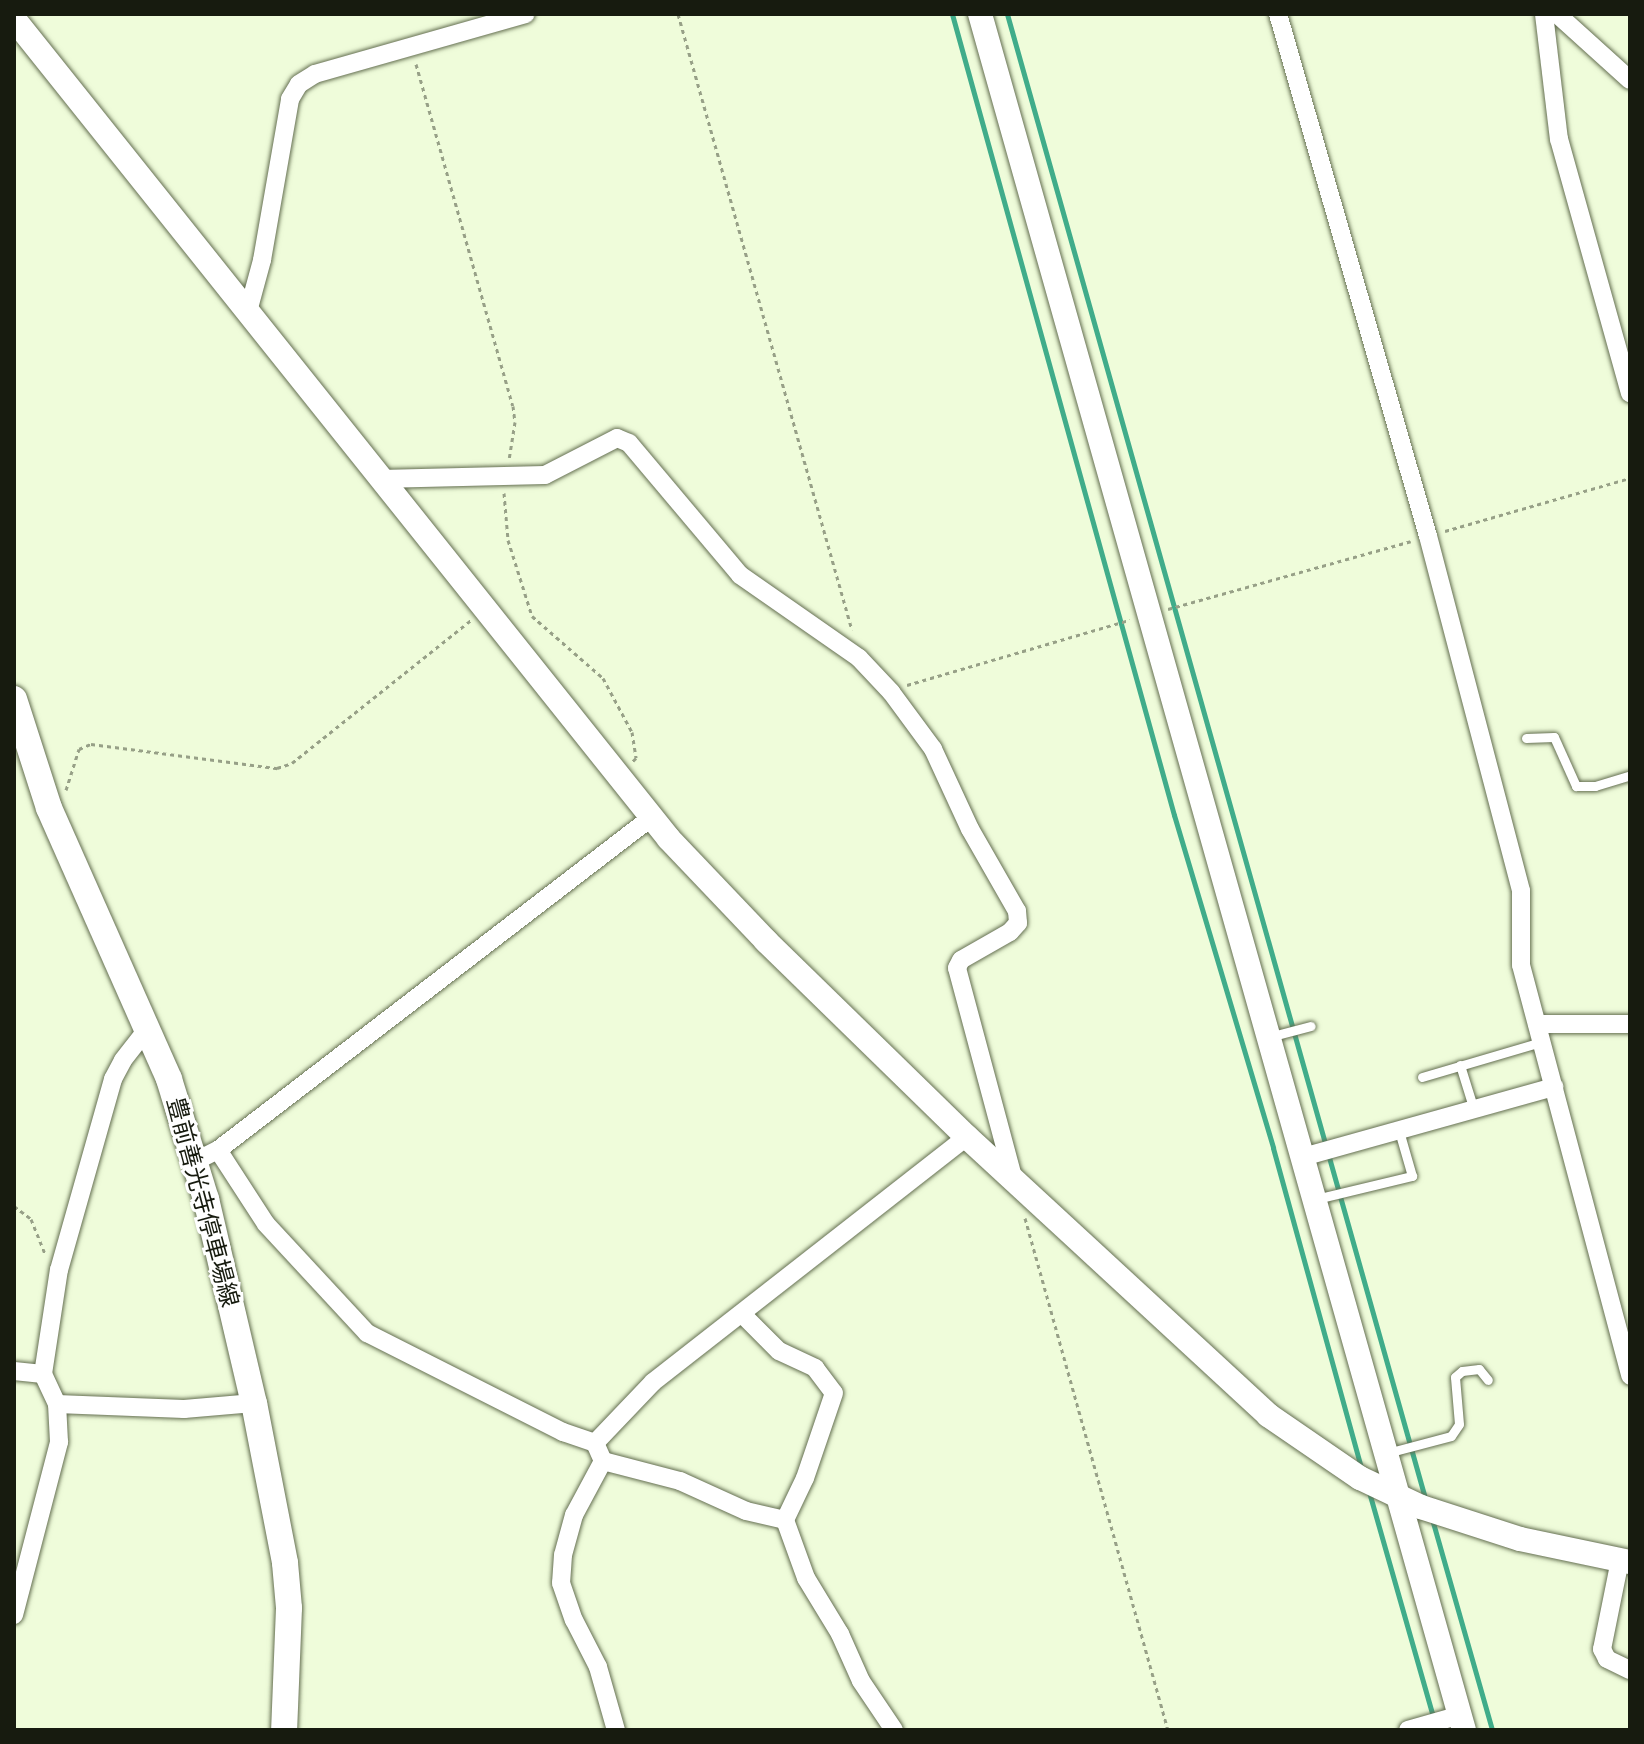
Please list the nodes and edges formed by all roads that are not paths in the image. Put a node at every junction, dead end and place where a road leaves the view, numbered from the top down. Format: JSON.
{"nodes":[{"id":1,"x":526,"y":14,"type":"edge"},
{"id":2,"x":980,"y":14,"type":"edge"},
{"id":3,"x":1278,"y":14,"type":"edge"},
{"id":4,"x":1544,"y":14,"type":"edge"},
{"id":5,"x":1557,"y":14,"type":"edge"},
{"id":6,"x":14,"y":19,"type":"edge"},
{"id":7,"x":1630,"y":80,"type":"edge"},
{"id":8,"x":249,"y":308,"type":"junction"},
{"id":9,"x":1630,"y":393,"type":"edge"},
{"id":10,"x":380,"y":479,"type":"junction"},
{"id":11,"x":14,"y":699,"type":"edge"},
{"id":12,"x":1526,"y":738,"type":"dead end"},
{"id":13,"x":1630,"y":775,"type":"edge"},
{"id":14,"x":652,"y":817,"type":"junction"},
{"id":15,"x":1630,"y":1024,"type":"edge"},
{"id":16,"x":1309,"y":1026,"type":"dead end"},
{"id":17,"x":148,"y":1028,"type":"junction"},
{"id":18,"x":1539,"y":1033,"type":"junction"},
{"id":19,"x":1278,"y":1034,"type":"junction"},
{"id":20,"x":1460,"y":1065,"type":"junction"},
{"id":21,"x":1422,"y":1077,"type":"dead end"},
{"id":22,"x":1554,"y":1087,"type":"junction"},
{"id":23,"x":1474,"y":1110,"type":"junction"},
{"id":24,"x":1399,"y":1131,"type":"junction"},
{"id":25,"x":967,"y":1137,"type":"junction"},
{"id":26,"x":218,"y":1150,"type":"junction"},
{"id":27,"x":1320,"y":1152,"type":"junction"},
{"id":28,"x":194,"y":1162,"type":"junction"},
{"id":29,"x":1014,"y":1180,"type":"junction"},
{"id":30,"x":1325,"y":1197,"type":"junction"},
{"id":31,"x":742,"y":1314,"type":"junction"},
{"id":32,"x":14,"y":1371,"type":"edge"},
{"id":33,"x":43,"y":1374,"type":"junction"},
{"id":34,"x":1630,"y":1376,"type":"edge"},
{"id":35,"x":1488,"y":1380,"type":"dead end"},
{"id":36,"x":254,"y":1403,"type":"junction"},
{"id":37,"x":57,"y":1404,"type":"junction"},
{"id":38,"x":595,"y":1443,"type":"junction"},
{"id":39,"x":1395,"y":1451,"type":"junction"},
{"id":40,"x":603,"y":1461,"type":"junction"},
{"id":41,"x":1419,"y":1506,"type":"junction"},
{"id":42,"x":785,"y":1520,"type":"junction"},
{"id":43,"x":1625,"y":1561,"type":"edge"},
{"id":44,"x":14,"y":1615,"type":"edge"},
{"id":45,"x":1630,"y":1670,"type":"edge"},
{"id":46,"x":1448,"y":1722,"type":"edge"},
{"id":47,"x":284,"y":1730,"type":"edge"},
{"id":48,"x":616,"y":1730,"type":"edge"},
{"id":49,"x":894,"y":1730,"type":"edge"},
{"id":50,"x":1408,"y":1730,"type":"edge"}],
"edges":[{"from":1,"to":8,"type":"street"},
{"from":2,"to":19,"type":"street"},
{"from":3,"to":18,"type":"street"},
{"from":4,"to":9,"type":"street"},
{"from":5,"to":7,"type":"street"},
{"from":6,"to":8,"type":"street"},
{"from":8,"to":10,"type":"street"},
{"from":10,"to":14,"type":"street"},
{"from":10,"to":29,"type":"street"},
{"from":11,"to":17,"type":"main road","name":"豊前善光寺停車場線"},
{"from":12,"to":13,"type":"lane"},
{"from":14,"to":25,"type":"street"},
{"from":14,"to":26,"type":"street"},
{"from":15,"to":18,"type":"street"},
{"from":16,"to":19,"type":"lane"},
{"from":17,"to":28,"type":"main road","name":"豊前善光寺停車場線"},
{"from":17,"to":33,"type":"street"},
{"from":18,"to":20,"type":"lane"},
{"from":18,"to":22,"type":"street"},
{"from":19,"to":27,"type":"street"},
{"from":20,"to":21,"type":"lane"},
{"from":20,"to":23,"type":"lane"},
{"from":22,"to":23,"type":"street"},
{"from":22,"to":34,"type":"street"},
{"from":23,"to":24,"type":"street"},
{"from":24,"to":27,"type":"street"},
{"from":24,"to":30,"type":"lane"},
{"from":25,"to":29,"type":"street"},
{"from":25,"to":31,"type":"street"},
{"from":26,"to":28,"type":"street"},
{"from":26,"to":38,"type":"street"},
{"from":27,"to":30,"type":"street"},
{"from":28,"to":36,"type":"main road","name":"豊前善光寺停車場線"},
{"from":29,"to":41,"type":"street"},
{"from":30,"to":39,"type":"street"},
{"from":31,"to":38,"type":"street"},
{"from":31,"to":42,"type":"street"},
{"from":32,"to":33,"type":"street"},
{"from":33,"to":37,"type":"street"},
{"from":35,"to":39,"type":"lane"},
{"from":36,"to":37,"type":"street"},
{"from":36,"to":47,"type":"main road","name":"豊前善光寺停車場線"},
{"from":37,"to":44,"type":"street"},
{"from":38,"to":40,"type":"street"},
{"from":39,"to":41,"type":"street"},
{"from":40,"to":42,"type":"street"},
{"from":40,"to":48,"type":"street"},
{"from":41,"to":43,"type":"street"},
{"from":41,"to":46,"type":"street"},
{"from":42,"to":49,"type":"street"},
{"from":43,"to":45,"type":"street"},
{"from":46,"to":50,"type":"street"}]}
